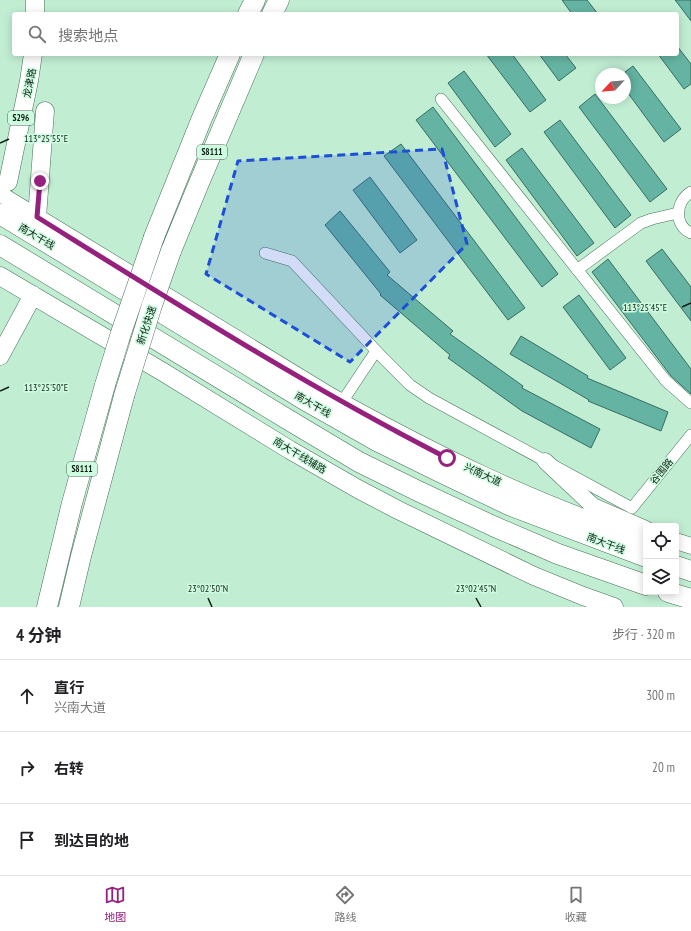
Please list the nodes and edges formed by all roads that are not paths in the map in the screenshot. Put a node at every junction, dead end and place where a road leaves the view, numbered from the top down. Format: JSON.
{"nodes":[{"id":1,"x":35,"y":0,"type":"edge"},
{"id":2,"x":255,"y":0,"type":"edge"},
{"id":3,"x":279,"y":0,"type":"edge"},
{"id":4,"x":35,"y":12,"type":"edge"},
{"id":5,"x":249,"y":12,"type":"edge"},
{"id":6,"x":273,"y":12,"type":"edge"},
{"id":7,"x":33,"y":56,"type":"edge"},
{"id":8,"x":229,"y":56,"type":"edge"},
{"id":9,"x":253,"y":56,"type":"edge"},
{"id":10,"x":441,"y":98,"type":"dead end"},
{"id":11,"x":45,"y":111,"type":"dead end"},
{"id":12,"x":4,"y":188,"type":"edge"},
{"id":13,"x":691,"y":192,"type":"edge"},
{"id":14,"x":678,"y":213,"type":"junction"},
{"id":15,"x":0,"y":214,"type":"edge"},
{"id":16,"x":37,"y":217,"type":"junction"},
{"id":17,"x":691,"y":233,"type":"edge"},
{"id":18,"x":0,"y":245,"type":"edge"},
{"id":19,"x":266,"y":254,"type":"dead end"},
{"id":20,"x":578,"y":270,"type":"junction"},
{"id":21,"x":0,"y":276,"type":"edge"},
{"id":22,"x":33,"y":295,"type":"junction"},
{"id":23,"x":376,"y":351,"type":"junction"},
{"id":24,"x":0,"y":356,"type":"edge"},
{"id":25,"x":342,"y":402,"type":"junction"},
{"id":26,"x":691,"y":403,"type":"edge"},
{"id":27,"x":691,"y":435,"type":"edge"},
{"id":28,"x":545,"y":461,"type":"junction"},
{"id":29,"x":643,"y":528,"type":"edge"},
{"id":30,"x":643,"y":538,"type":"edge"},
{"id":31,"x":679,"y":543,"type":"edge"},
{"id":32,"x":691,"y":546,"type":"edge"},
{"id":33,"x":679,"y":550,"type":"edge"},
{"id":34,"x":691,"y":554,"type":"edge"},
{"id":35,"x":643,"y":556,"type":"edge"},
{"id":36,"x":679,"y":567,"type":"edge"},
{"id":37,"x":691,"y":571,"type":"edge"},
{"id":38,"x":643,"y":584,"type":"edge"},
{"id":39,"x":678,"y":595,"type":"edge"},
{"id":40,"x":691,"y":599,"type":"edge"},
{"id":41,"x":47,"y":607,"type":"edge"},
{"id":42,"x":70,"y":607,"type":"edge"},
{"id":43,"x":614,"y":607,"type":"edge"}],
"edges":[{"from":1,"to":4,"type":"main road"},
{"from":2,"to":5,"type":"highway"},
{"from":3,"to":6,"type":"highway"},
{"from":7,"to":12,"type":"main road","name":"龙津路","number":"S296"},
{"from":8,"to":41,"type":"highway","number":"S8111","bridge":true},
{"from":9,"to":42,"type":"highway","name":"新化快速","number":"S8111","bridge":true},
{"from":10,"to":20,"type":"street"},
{"from":11,"to":16,"type":"main road"},
{"from":12,"to":16,"type":"main road","name":"兴南大道"},
{"from":13,"to":14,"type":"street"},
{"from":14,"to":17,"type":"street"},
{"from":14,"to":20,"type":"street"},
{"from":15,"to":35,"type":"highway","name":"南大干线"},
{"from":16,"to":25,"type":"main road","name":"兴南大道"},
{"from":18,"to":38,"type":"highway"},
{"from":19,"to":23,"type":"street"},
{"from":20,"to":26,"type":"street"},
{"from":21,"to":22,"type":"main road","name":"南大干线辅路"},
{"from":22,"to":24,"type":"main road"},
{"from":22,"to":43,"type":"main road","name":"南大干线辅路"},
{"from":23,"to":25,"type":"street"},
{"from":23,"to":28,"type":"street"},
{"from":25,"to":30,"type":"main road","name":"兴南大道"},
{"from":27,"to":28,"type":"street","name":"谷围路"},
{"from":28,"to":29,"type":"main road"},
{"from":31,"to":32,"type":"main road"},
{"from":33,"to":34,"type":"main road"},
{"from":36,"to":37,"type":"highway"},
{"from":39,"to":40,"type":"highway"}]}
